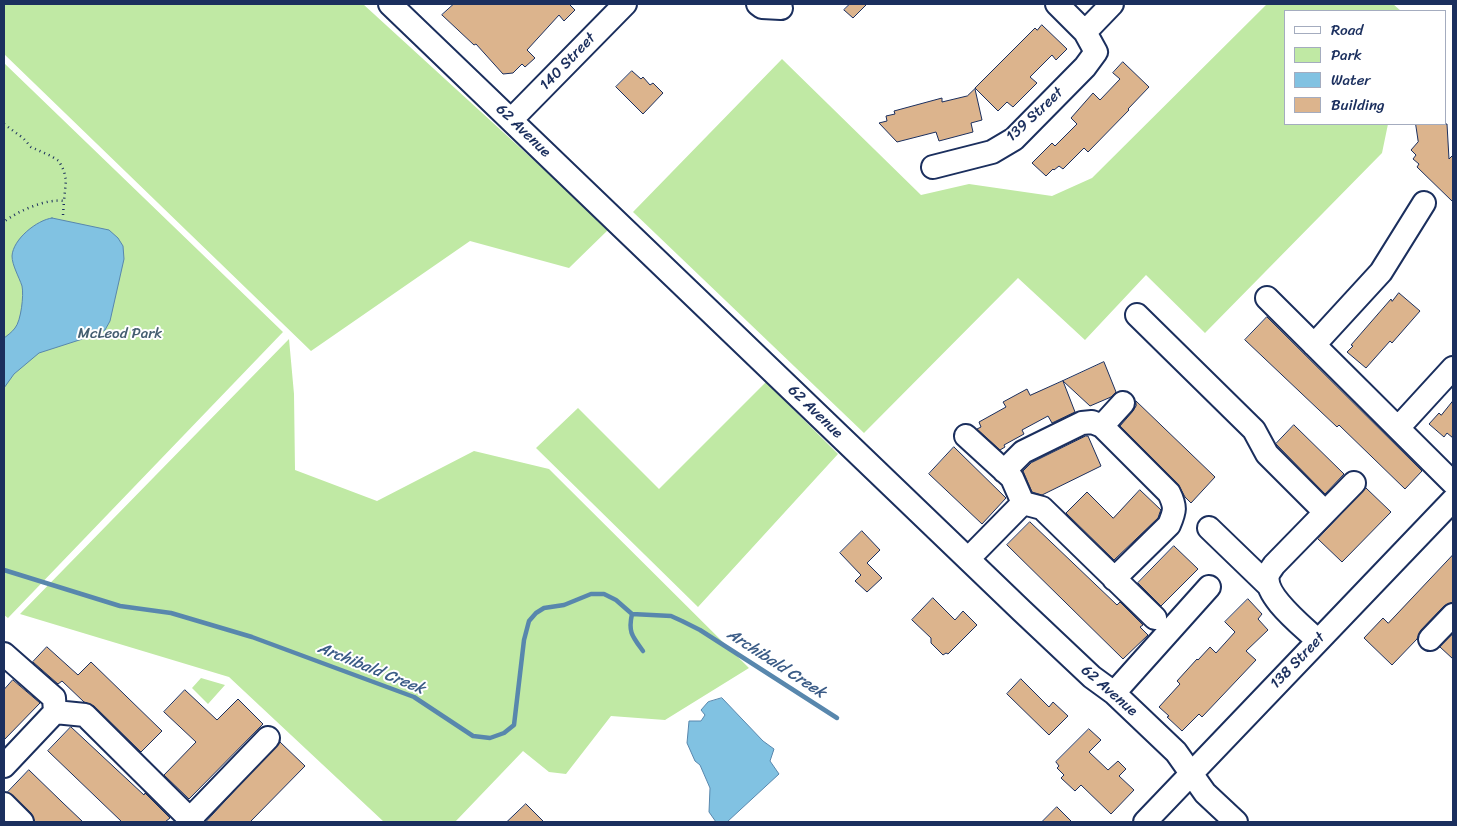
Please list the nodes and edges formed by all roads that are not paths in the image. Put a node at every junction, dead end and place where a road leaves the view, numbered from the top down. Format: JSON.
{"nodes":[{"id":1,"x":390,"y":4,"type":"edge"},
{"id":2,"x":625,"y":4,"type":"edge"},
{"id":3,"x":758,"y":4,"type":"edge"},
{"id":4,"x":1057,"y":4,"type":"edge"},
{"id":5,"x":1112,"y":4,"type":"edge"},
{"id":6,"x":781,"y":8,"type":"dead end"},
{"id":7,"x":1085,"y":32,"type":"junction"},
{"id":8,"x":511,"y":120,"type":"junction"},
{"id":9,"x":933,"y":167,"type":"dead end"},
{"id":10,"x":1424,"y":204,"type":"dead end"},
{"id":11,"x":1267,"y":298,"type":"dead end"},
{"id":12,"x":1137,"y":315,"type":"dead end"},
{"id":13,"x":1314,"y":345,"type":"junction"},
{"id":14,"x":1453,"y":368,"type":"edge"},
{"id":15,"x":1123,"y":403,"type":"dead end"},
{"id":16,"x":1102,"y":426,"type":"junction"},
{"id":17,"x":1398,"y":428,"type":"junction"},
{"id":18,"x":966,"y":436,"type":"dead end"},
{"id":19,"x":1004,"y":471,"type":"junction"},
{"id":20,"x":1354,"y":483,"type":"dead end"},
{"id":21,"x":1453,"y":483,"type":"edge"},
{"id":22,"x":1453,"y":500,"type":"edge"},
{"id":23,"x":1023,"y":503,"type":"junction"},
{"id":24,"x":1325,"y":512,"type":"junction"},
{"id":25,"x":1209,"y":528,"type":"dead end"},
{"id":26,"x":968,"y":559,"type":"junction"},
{"id":27,"x":1114,"y":579,"type":"junction"},
{"id":28,"x":1268,"y":585,"type":"junction"},
{"id":29,"x":1209,"y":586,"type":"dead end"},
{"id":30,"x":1453,"y":616,"type":"edge"},
{"id":31,"x":1155,"y":618,"type":"dead end"},
{"id":32,"x":1430,"y":639,"type":"dead end"},
{"id":33,"x":1318,"y":641,"type":"junction"},
{"id":34,"x":4,"y":654,"type":"edge"},
{"id":35,"x":1114,"y":693,"type":"junction"},
{"id":36,"x":55,"y":712,"type":"junction"},
{"id":37,"x":268,"y":738,"type":"dead end"},
{"id":38,"x":4,"y":766,"type":"edge"},
{"id":39,"x":1191,"y":774,"type":"junction"},
{"id":40,"x":4,"y":804,"type":"edge"},
{"id":41,"x":192,"y":821,"type":"edge"},
{"id":42,"x":22,"y":822,"type":"edge"},
{"id":43,"x":1145,"y":822,"type":"edge"},
{"id":44,"x":1236,"y":822,"type":"edge"}],
"edges":[{"from":1,"to":8,"type":"street","name":"62 Avenue"},
{"from":2,"to":8,"type":"street","name":"140 Street"},
{"from":3,"to":6,"type":"street"},
{"from":4,"to":7,"type":"street"},
{"from":5,"to":7,"type":"street"},
{"from":7,"to":9,"type":"street","name":"139 Street"},
{"from":8,"to":26,"type":"street","name":"62 Avenue"},
{"from":10,"to":13,"type":"street"},
{"from":11,"to":13,"type":"street"},
{"from":12,"to":24,"type":"street"},
{"from":13,"to":17,"type":"street"},
{"from":14,"to":17,"type":"street"},
{"from":15,"to":16,"type":"street"},
{"from":16,"to":19,"type":"street"},
{"from":16,"to":27,"type":"street"},
{"from":17,"to":21,"type":"street"},
{"from":18,"to":19,"type":"street"},
{"from":19,"to":23,"type":"street"},
{"from":20,"to":24,"type":"street"},
{"from":22,"to":33,"type":"street","name":"138 Street"},
{"from":23,"to":26,"type":"street"},
{"from":23,"to":27,"type":"street"},
{"from":24,"to":28,"type":"street"},
{"from":25,"to":28,"type":"street"},
{"from":26,"to":35,"type":"street","name":"62 Avenue"},
{"from":27,"to":31,"type":"street"},
{"from":28,"to":33,"type":"street"},
{"from":29,"to":35,"type":"street"},
{"from":30,"to":32,"type":"street"},
{"from":33,"to":39,"type":"street","name":"138 Street"},
{"from":34,"to":36,"type":"street"},
{"from":35,"to":39,"type":"street","name":"62 Avenue"},
{"from":36,"to":38,"type":"street"},
{"from":36,"to":41,"type":"street"},
{"from":37,"to":41,"type":"street"},
{"from":39,"to":43,"type":"street","name":"138 Street"},
{"from":39,"to":44,"type":"street","name":"62 Avenue"},
{"from":40,"to":42,"type":"street"}]}
